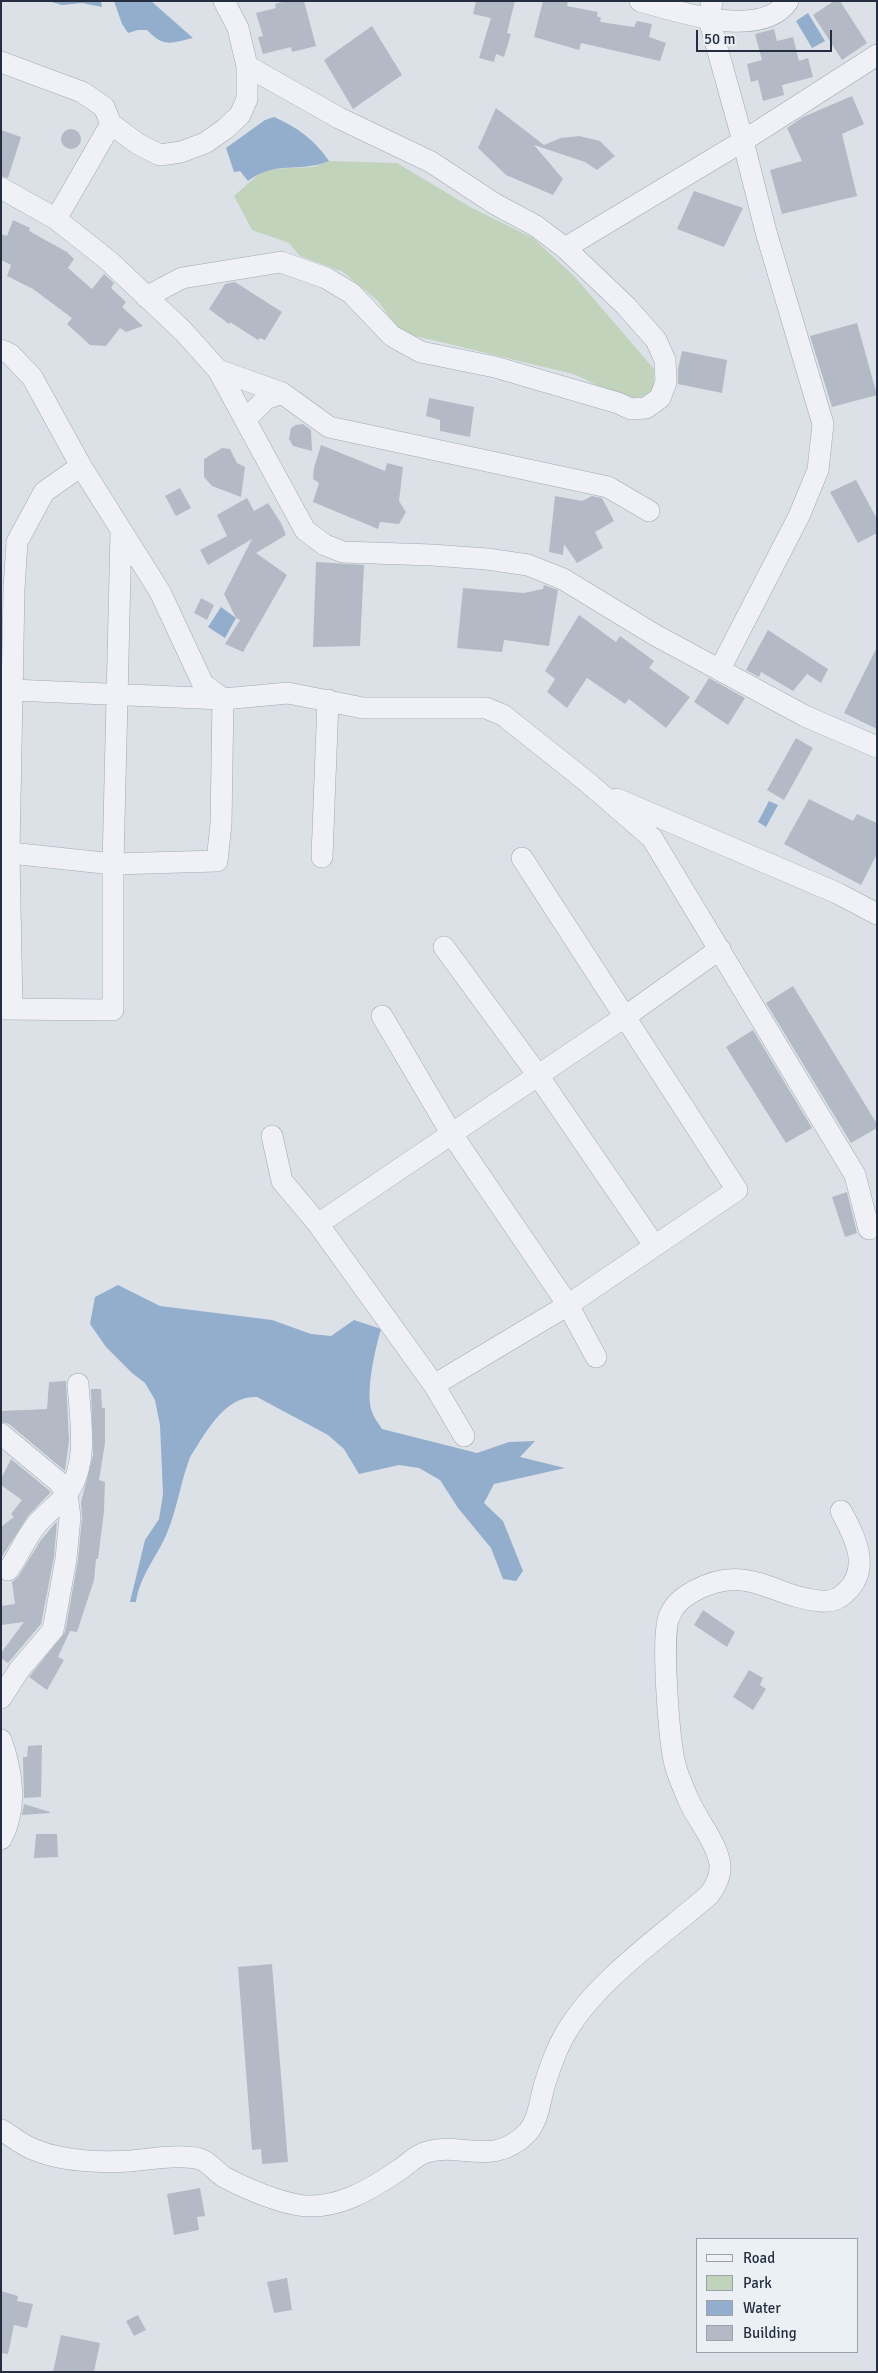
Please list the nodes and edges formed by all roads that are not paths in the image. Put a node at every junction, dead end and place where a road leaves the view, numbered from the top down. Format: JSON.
{"nodes":[{"id":1,"x":224,"y":1,"type":"edge"},
{"id":2,"x":640,"y":1,"type":"edge"},
{"id":3,"x":788,"y":1,"type":"edge"},
{"id":4,"x":710,"y":10,"type":"edge"},
{"id":5,"x":877,"y":55,"type":"edge"},
{"id":6,"x":1,"y":62,"type":"edge"},
{"id":7,"x":247,"y":66,"type":"junction"},
{"id":8,"x":110,"y":124,"type":"junction"},
{"id":9,"x":744,"y":141,"type":"junction"},
{"id":10,"x":1,"y":188,"type":"edge"},
{"id":11,"x":56,"y":219,"type":"junction"},
{"id":12,"x":564,"y":248,"type":"junction"},
{"id":13,"x":146,"y":297,"type":"junction"},
{"id":14,"x":1,"y":350,"type":"edge"},
{"id":15,"x":218,"y":370,"type":"junction"},
{"id":16,"x":282,"y":393,"type":"junction"},
{"id":17,"x":246,"y":419,"type":"junction"},
{"id":18,"x":81,"y":466,"type":"junction"},
{"id":19,"x":649,"y":511,"type":"dead end"},
{"id":20,"x":121,"y":533,"type":"junction"},
{"id":21,"x":8,"y":590,"type":"edge"},
{"id":22,"x":720,"y":669,"type":"junction"},
{"id":23,"x":12,"y":690,"type":"junction"},
{"id":24,"x":118,"y":696,"type":"junction"},
{"id":25,"x":224,"y":699,"type":"junction"},
{"id":26,"x":328,"y":700,"type":"junction"},
{"id":27,"x":877,"y":747,"type":"edge"},
{"id":28,"x":598,"y":791,"type":"junction"},
{"id":29,"x":5,"y":852,"type":"edge"},
{"id":30,"x":322,"y":857,"type":"dead end"},
{"id":31,"x":522,"y":858,"type":"dead end"},
{"id":32,"x":113,"y":864,"type":"junction"},
{"id":33,"x":877,"y":914,"type":"edge"},
{"id":34,"x":444,"y":947,"type":"dead end"},
{"id":35,"x":720,"y":949,"type":"junction"},
{"id":36,"x":6,"y":1008,"type":"edge"},
{"id":37,"x":382,"y":1016,"type":"dead end"},
{"id":38,"x":626,"y":1016,"type":"junction"},
{"id":39,"x":537,"y":1074,"type":"junction"},
{"id":40,"x":451,"y":1132,"type":"junction"},
{"id":41,"x":272,"y":1136,"type":"dead end"},
{"id":42,"x":318,"y":1224,"type":"junction"},
{"id":43,"x":869,"y":1229,"type":"dead end"},
{"id":44,"x":654,"y":1245,"type":"junction"},
{"id":45,"x":568,"y":1305,"type":"junction"},
{"id":46,"x":596,"y":1357,"type":"dead end"},
{"id":47,"x":78,"y":1384,"type":"dead end"},
{"id":48,"x":434,"y":1385,"type":"junction"},
{"id":49,"x":1,"y":1434,"type":"edge"},
{"id":50,"x":464,"y":1436,"type":"dead end"},
{"id":51,"x":67,"y":1494,"type":"junction"},
{"id":52,"x":841,"y":1511,"type":"dead end"},
{"id":53,"x":8,"y":1570,"type":"dead end"},
{"id":54,"x":1,"y":1698,"type":"edge"},
{"id":55,"x":1,"y":1740,"type":"edge"},
{"id":56,"x":1,"y":1838,"type":"edge"},
{"id":57,"x":1,"y":2130,"type":"edge"}],
"edges":[{"from":1,"to":7,"type":"street"},
{"from":2,"to":4,"type":"street"},
{"from":3,"to":4,"type":"street"},
{"from":4,"to":9,"type":"street"},
{"from":5,"to":9,"type":"street"},
{"from":6,"to":8,"type":"street"},
{"from":7,"to":8,"type":"street"},
{"from":7,"to":12,"type":"street"},
{"from":8,"to":11,"type":"street"},
{"from":9,"to":12,"type":"street"},
{"from":9,"to":22,"type":"street"},
{"from":10,"to":11,"type":"street"},
{"from":11,"to":13,"type":"street"},
{"from":12,"to":13,"type":"street"},
{"from":13,"to":15,"type":"street"},
{"from":14,"to":18,"type":"street"},
{"from":15,"to":16,"type":"street"},
{"from":15,"to":17,"type":"street"},
{"from":16,"to":17,"type":"street"},
{"from":16,"to":19,"type":"street"},
{"from":17,"to":22,"type":"street"},
{"from":18,"to":20,"type":"street"},
{"from":18,"to":21,"type":"street"},
{"from":20,"to":24,"type":"street"},
{"from":20,"to":25,"type":"street"},
{"from":21,"to":23,"type":"street"},
{"from":22,"to":27,"type":"street"},
{"from":23,"to":24,"type":"street"},
{"from":23,"to":29,"type":"street"},
{"from":24,"to":25,"type":"street"},
{"from":24,"to":32,"type":"street"},
{"from":25,"to":26,"type":"street"},
{"from":25,"to":32,"type":"street"},
{"from":26,"to":28,"type":"street"},
{"from":26,"to":30,"type":"street"},
{"from":28,"to":33,"type":"street"},
{"from":28,"to":35,"type":"street"},
{"from":29,"to":32,"type":"street"},
{"from":29,"to":36,"type":"street"},
{"from":31,"to":38,"type":"street"},
{"from":32,"to":36,"type":"street"},
{"from":34,"to":39,"type":"street"},
{"from":35,"to":38,"type":"street"},
{"from":35,"to":43,"type":"street"},
{"from":37,"to":40,"type":"street"},
{"from":38,"to":39,"type":"street"},
{"from":38,"to":44,"type":"street"},
{"from":39,"to":40,"type":"street"},
{"from":39,"to":44,"type":"street"},
{"from":40,"to":42,"type":"street"},
{"from":40,"to":45,"type":"street"},
{"from":41,"to":42,"type":"street"},
{"from":42,"to":48,"type":"street"},
{"from":44,"to":45,"type":"street"},
{"from":45,"to":46,"type":"street"},
{"from":45,"to":48,"type":"street"},
{"from":47,"to":51,"type":"street"},
{"from":48,"to":50,"type":"street"},
{"from":49,"to":51,"type":"street"},
{"from":51,"to":53,"type":"street"},
{"from":51,"to":54,"type":"street"},
{"from":52,"to":57,"type":"street"},
{"from":55,"to":56,"type":"street"}]}
